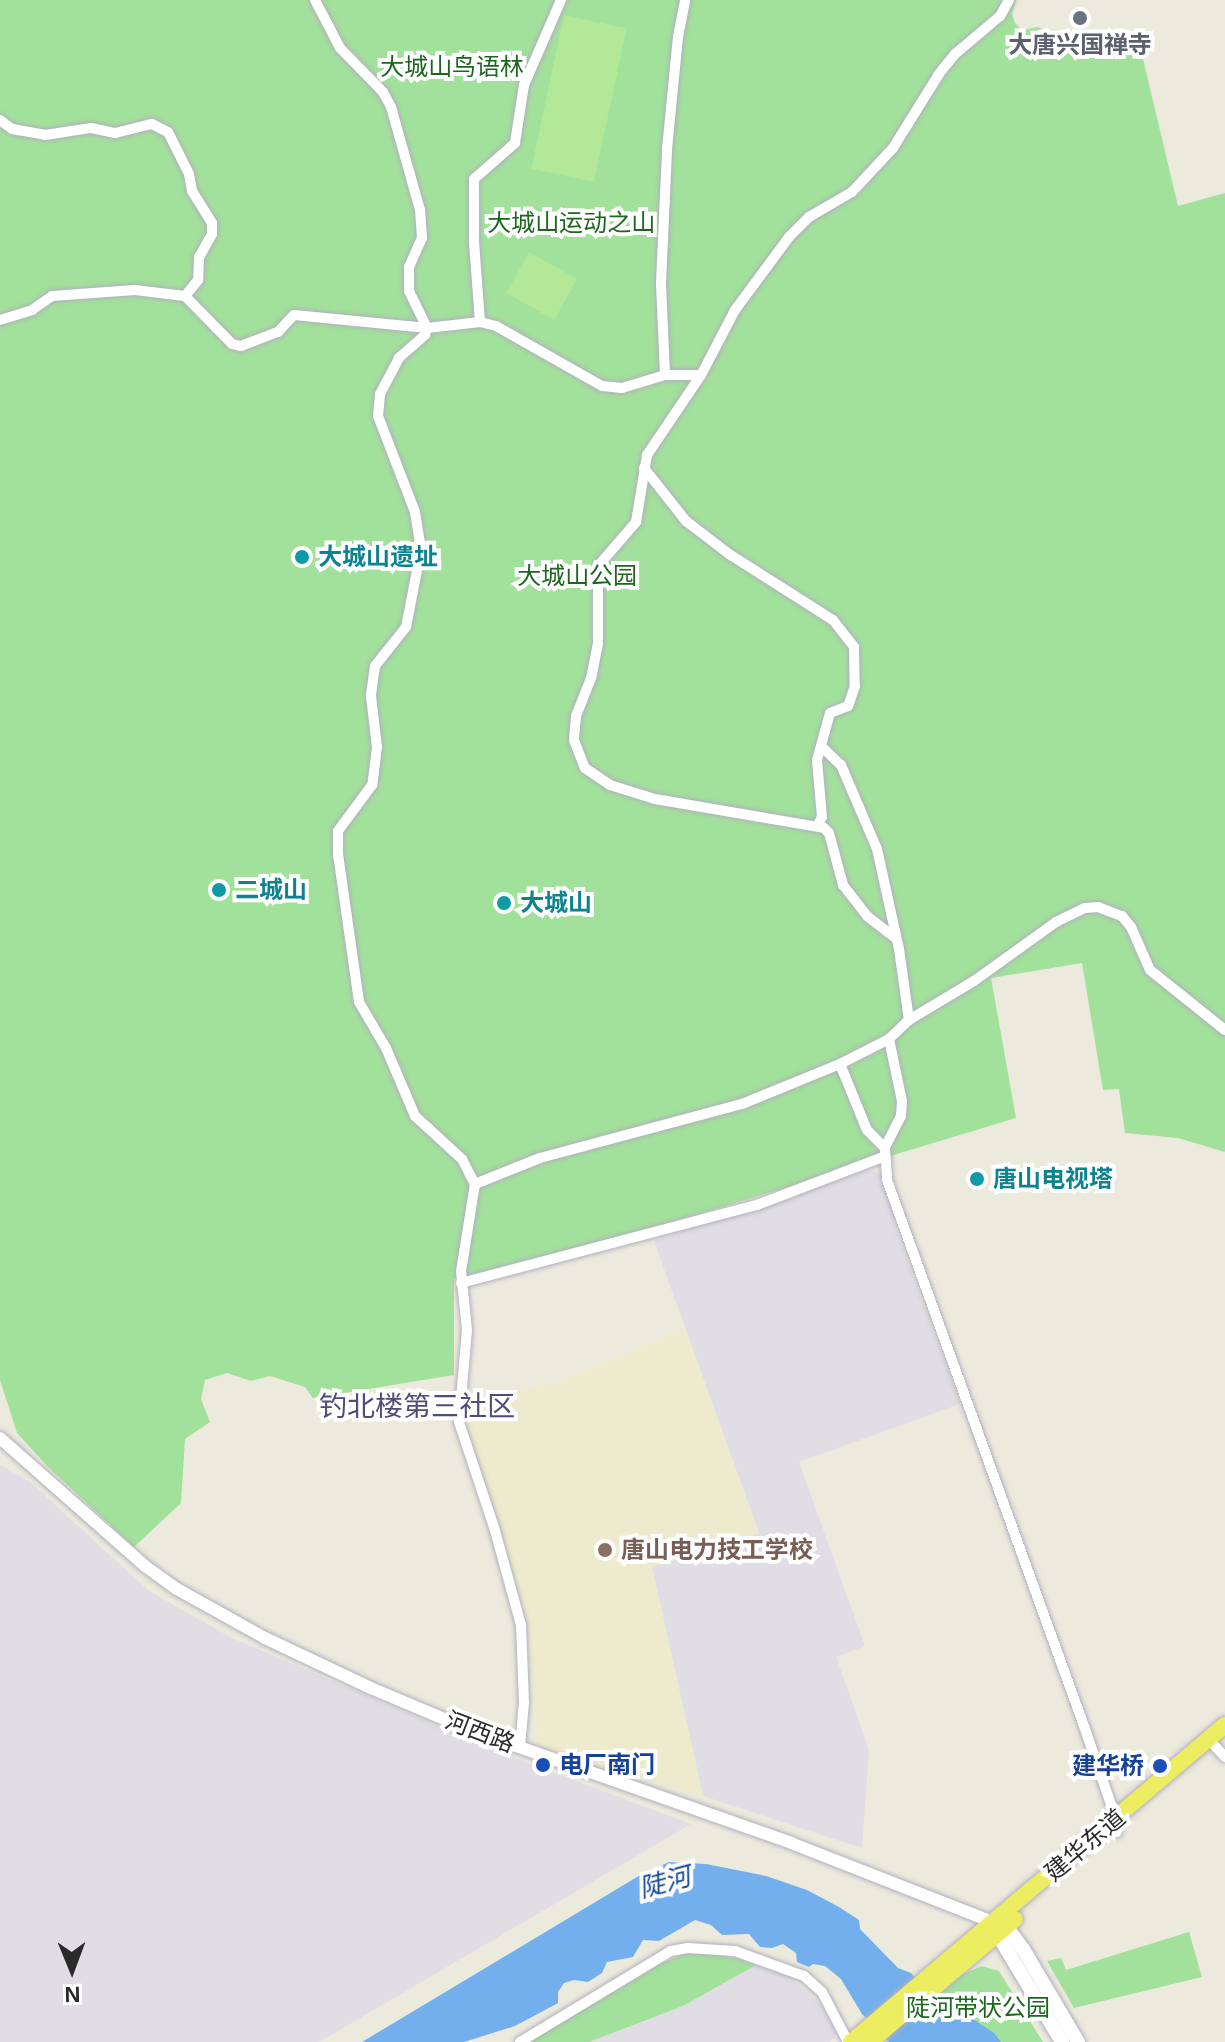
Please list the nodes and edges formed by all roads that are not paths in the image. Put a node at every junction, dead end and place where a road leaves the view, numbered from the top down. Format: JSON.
{"nodes":[{"id":1,"x":315,"y":0,"type":"edge"},
{"id":2,"x":561,"y":0,"type":"edge"},
{"id":3,"x":685,"y":0,"type":"edge"},
{"id":4,"x":1009,"y":0,"type":"edge"},
{"id":5,"x":0,"y":120,"type":"edge"},
{"id":6,"x":185,"y":296,"type":"junction"},
{"id":7,"x":0,"y":320,"type":"edge"},
{"id":8,"x":480,"y":322,"type":"junction"},
{"id":9,"x":427,"y":328,"type":"junction"},
{"id":10,"x":665,"y":375,"type":"junction"},
{"id":11,"x":701,"y":375,"type":"junction"},
{"id":12,"x":644,"y":468,"type":"junction"},
{"id":13,"x":821,"y":746,"type":"junction"},
{"id":14,"x":818,"y":825,"type":"junction"},
{"id":15,"x":894,"y":937,"type":"junction"},
{"id":16,"x":909,"y":1020,"type":"junction"},
{"id":17,"x":1225,"y":1030,"type":"edge"},
{"id":18,"x":889,"y":1039,"type":"junction"},
{"id":19,"x":840,"y":1064,"type":"junction"},
{"id":20,"x":885,"y":1152,"type":"junction"},
{"id":21,"x":475,"y":1184,"type":"junction"},
{"id":22,"x":461,"y":1283,"type":"junction"},
{"id":23,"x":0,"y":1427,"type":"edge"},
{"id":24,"x":0,"y":1438,"type":"edge"},
{"id":25,"x":6,"y":1449,"type":"edge"},
{"id":26,"x":1225,"y":1725,"type":"edge"},
{"id":27,"x":520,"y":1747,"type":"junction"},
{"id":28,"x":1222,"y":1747,"type":"edge"},
{"id":29,"x":1117,"y":1825,"type":"junction"},
{"id":30,"x":1000,"y":1928,"type":"junction"},
{"id":31,"x":857,"y":2041,"type":"edge"},
{"id":32,"x":520,"y":2042,"type":"edge"},
{"id":33,"x":1062,"y":2042,"type":"edge"},
{"id":34,"x":1078,"y":2042,"type":"edge"}],
"edges":[{"from":1,"to":9,"type":"street"},
{"from":2,"to":8,"type":"street"},
{"from":3,"to":10,"type":"street"},
{"from":4,"to":11,"type":"street"},
{"from":5,"to":6,"type":"street"},
{"from":6,"to":7,"type":"street"},
{"from":6,"to":9,"type":"street"},
{"from":8,"to":9,"type":"street"},
{"from":8,"to":10,"type":"street"},
{"from":9,"to":21,"type":"street"},
{"from":10,"to":11,"type":"street"},
{"from":11,"to":12,"type":"street"},
{"from":12,"to":13,"type":"street"},
{"from":12,"to":14,"type":"street"},
{"from":13,"to":14,"type":"street"},
{"from":13,"to":15,"type":"street"},
{"from":14,"to":15,"type":"street"},
{"from":15,"to":16,"type":"street"},
{"from":16,"to":17,"type":"street"},
{"from":16,"to":18,"type":"street"},
{"from":18,"to":19,"type":"street"},
{"from":18,"to":20,"type":"street"},
{"from":19,"to":20,"type":"street"},
{"from":19,"to":21,"type":"street"},
{"from":20,"to":22,"type":"street"},
{"from":20,"to":29,"type":"street"},
{"from":21,"to":22,"type":"street"},
{"from":22,"to":27,"type":"street"},
{"from":23,"to":25,"type":"street","name":"河西路"},
{"from":24,"to":25,"type":"street","name":"河西路"},
{"from":25,"to":27,"type":"street","name":"河西路"},
{"from":26,"to":29,"type":"main road","name":"建华东道"},
{"from":27,"to":30,"type":"street","name":"河西路"},
{"from":28,"to":29,"type":"main road","name":"建华东道"},
{"from":29,"to":30,"type":"main road","name":"建华东道"},
{"from":30,"to":31,"type":"main road","name":"建华东道"},
{"from":30,"to":33,"type":"main road"},
{"from":30,"to":34,"type":"main road"},
{"from":31,"to":32,"type":"street"}]}
